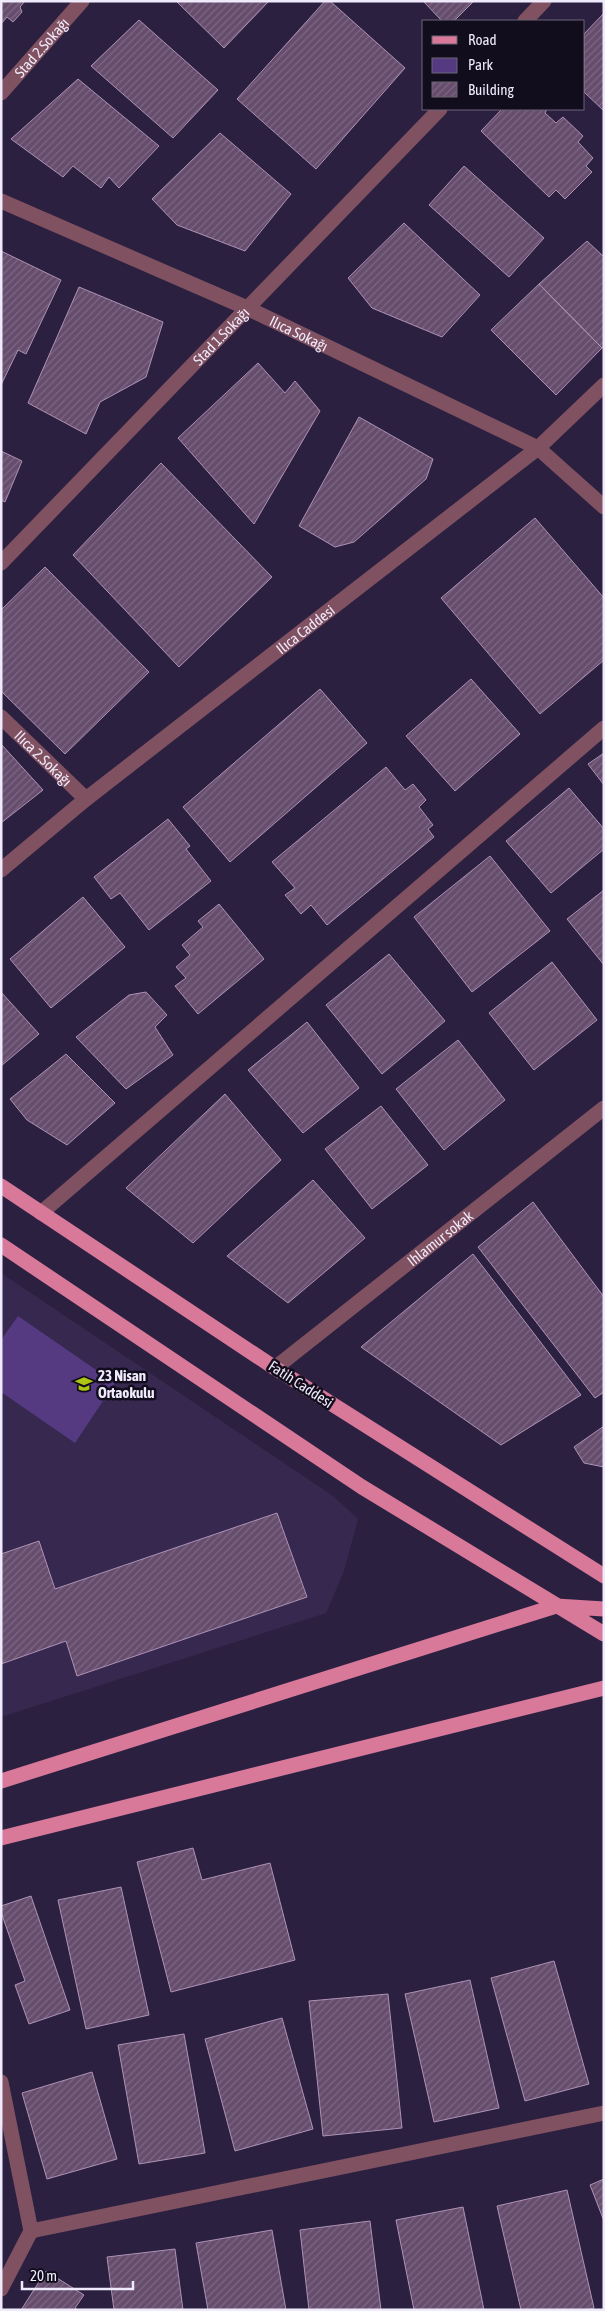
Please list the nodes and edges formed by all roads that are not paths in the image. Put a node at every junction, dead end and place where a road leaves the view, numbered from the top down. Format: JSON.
{"nodes":[{"id":1,"x":82,"y":1,"type":"edge"},
{"id":2,"x":544,"y":1,"type":"edge"},
{"id":3,"x":526,"y":20,"type":"edge"},
{"id":4,"x":1,"y":93,"type":"edge"},
{"id":5,"x":439,"y":110,"type":"edge"},
{"id":6,"x":1,"y":201,"type":"edge"},
{"id":7,"x":247,"y":308,"type":"junction"},
{"id":8,"x":604,"y":385,"type":"edge"},
{"id":9,"x":538,"y":448,"type":"junction"},
{"id":10,"x":604,"y":507,"type":"edge"},
{"id":11,"x":1,"y":563,"type":"edge"},
{"id":12,"x":1,"y":718,"type":"edge"},
{"id":13,"x":604,"y":728,"type":"edge"},
{"id":14,"x":86,"y":799,"type":"junction"},
{"id":15,"x":1,"y":870,"type":"edge"},
{"id":16,"x":604,"y":1108,"type":"edge"},
{"id":17,"x":1,"y":1186,"type":"edge"},
{"id":18,"x":41,"y":1213,"type":"junction"},
{"id":19,"x":1,"y":1245,"type":"edge"},
{"id":20,"x":275,"y":1368,"type":"junction"},
{"id":21,"x":604,"y":1576,"type":"edge"},
{"id":22,"x":556,"y":1606,"type":"junction"},
{"id":23,"x":604,"y":1610,"type":"edge"},
{"id":24,"x":604,"y":1634,"type":"edge"},
{"id":25,"x":604,"y":1688,"type":"edge"},
{"id":26,"x":1,"y":1781,"type":"edge"},
{"id":27,"x":1,"y":1838,"type":"edge"},
{"id":28,"x":1,"y":2082,"type":"edge"},
{"id":29,"x":604,"y":2113,"type":"edge"},
{"id":30,"x":31,"y":2231,"type":"junction"},
{"id":31,"x":1,"y":2289,"type":"edge"}],
"edges":[{"from":1,"to":4,"type":"street","name":"Stad 2.Sokağı"},
{"from":2,"to":3,"type":"street"},
{"from":5,"to":7,"type":"street","name":"Stad 1.Sokağı"},
{"from":6,"to":7,"type":"street","name":"Ilıca Sokağı"},
{"from":7,"to":9,"type":"street","name":"Ilıca Sokağı"},
{"from":7,"to":11,"type":"street","name":"Stad 1.Sokağı"},
{"from":8,"to":9,"type":"street","name":"Ilıca Caddesi"},
{"from":9,"to":10,"type":"street","name":"Ilıca Sokağı"},
{"from":9,"to":14,"type":"street","name":"Ilıca Caddesi"},
{"from":12,"to":14,"type":"street","name":"Ilıca 2.Sokağı"},
{"from":13,"to":18,"type":"street"},
{"from":14,"to":15,"type":"street","name":"Ilıca Caddesi"},
{"from":16,"to":20,"type":"street","name":"Ihlamur sokak"},
{"from":17,"to":18,"type":"main road","name":"Fatih Caddesi"},
{"from":18,"to":20,"type":"main road","name":"Fatih Caddesi"},
{"from":19,"to":22,"type":"main road"},
{"from":20,"to":21,"type":"main road","name":"Fatih Caddesi"},
{"from":22,"to":23,"type":"main road"},
{"from":22,"to":24,"type":"main road"},
{"from":22,"to":26,"type":"main road"},
{"from":25,"to":27,"type":"main road"},
{"from":28,"to":30,"type":"street"},
{"from":29,"to":30,"type":"street"},
{"from":30,"to":31,"type":"street"}]}
